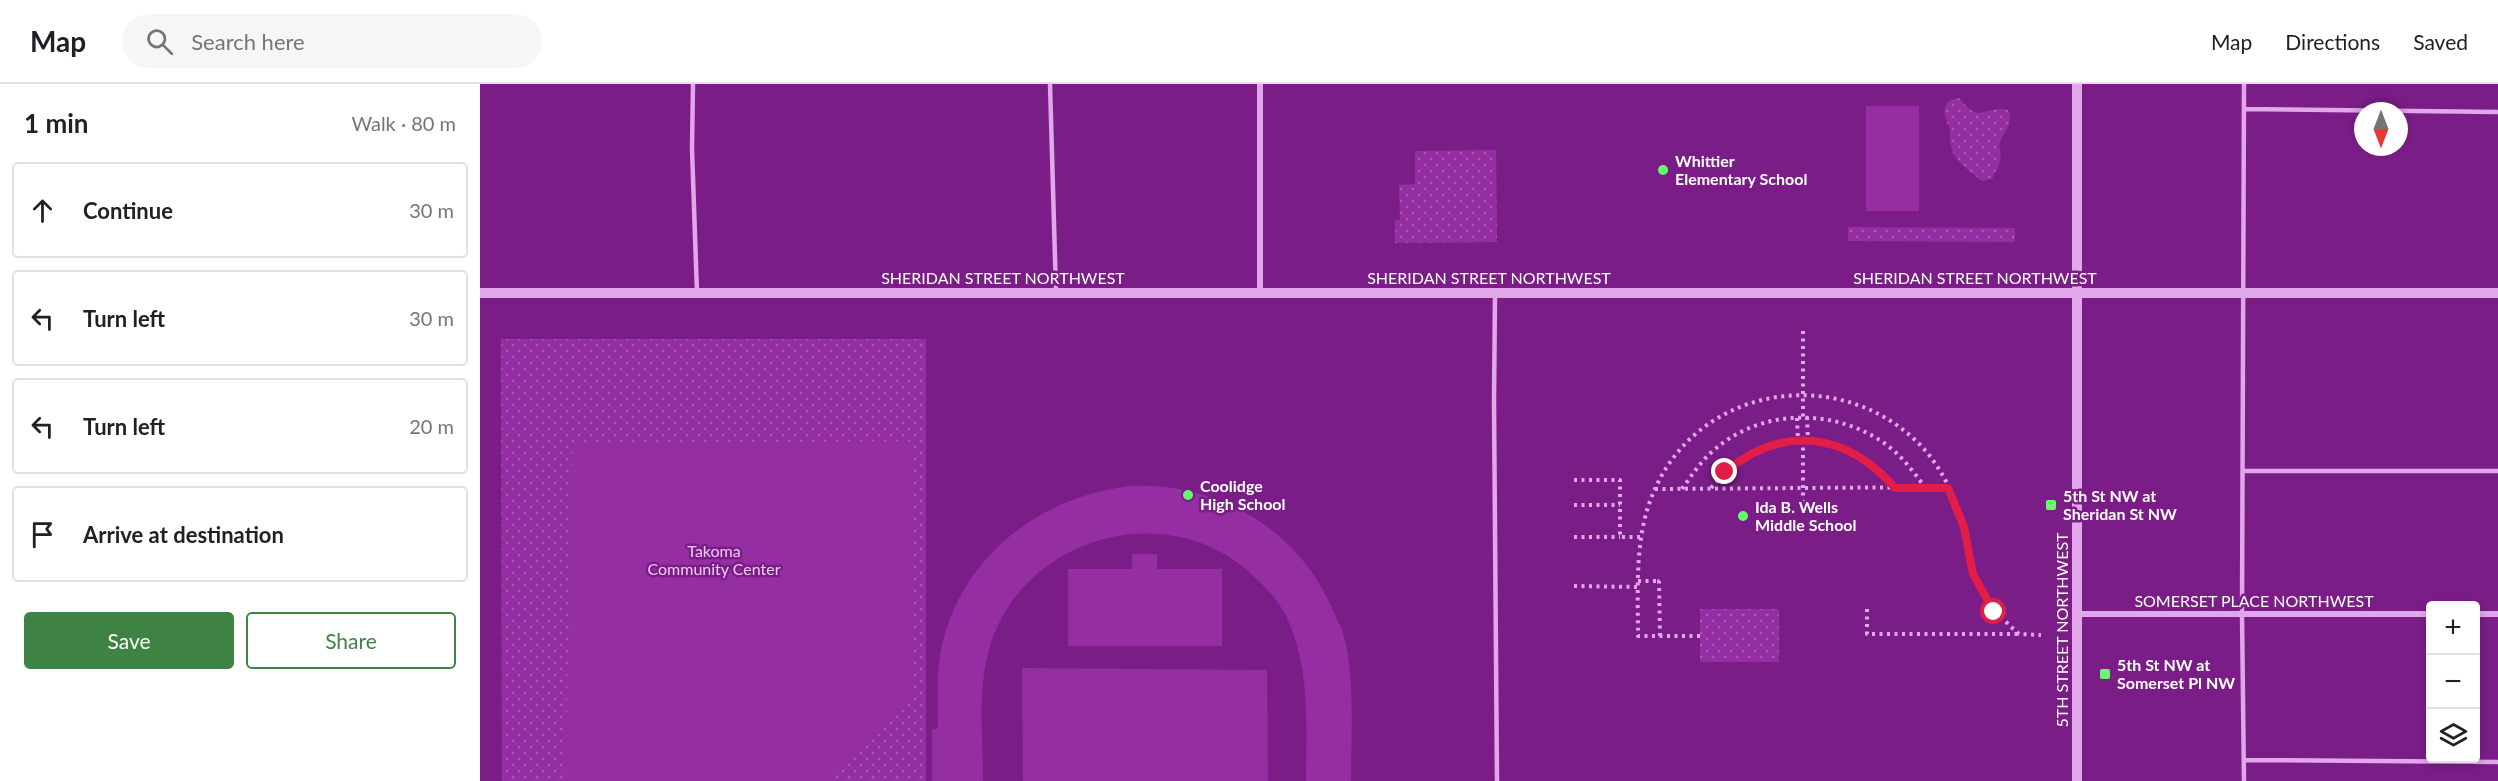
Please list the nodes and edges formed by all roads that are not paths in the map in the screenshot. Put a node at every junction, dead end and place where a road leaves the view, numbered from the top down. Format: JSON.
{"nodes":[{"id":1,"x":693,"y":84,"type":"edge"},
{"id":2,"x":1050,"y":84,"type":"edge"},
{"id":3,"x":1260,"y":84,"type":"edge"},
{"id":4,"x":2077,"y":84,"type":"edge"},
{"id":5,"x":2244,"y":84,"type":"edge"},
{"id":6,"x":2244,"y":109,"type":"junction"},
{"id":7,"x":2498,"y":112,"type":"edge"},
{"id":8,"x":480,"y":293,"type":"edge"},
{"id":9,"x":697,"y":293,"type":"junction"},
{"id":10,"x":1056,"y":293,"type":"junction"},
{"id":11,"x":1260,"y":293,"type":"junction"},
{"id":12,"x":1495,"y":293,"type":"junction"},
{"id":13,"x":2077,"y":293,"type":"junction"},
{"id":14,"x":2244,"y":293,"type":"junction"},
{"id":15,"x":2498,"y":293,"type":"edge"},
{"id":16,"x":2244,"y":471,"type":"junction"},
{"id":17,"x":2498,"y":471,"type":"edge"},
{"id":18,"x":2077,"y":614,"type":"junction"},
{"id":19,"x":2242,"y":614,"type":"junction"},
{"id":20,"x":2426,"y":614,"type":"edge"},
{"id":21,"x":2480,"y":614,"type":"edge"},
{"id":22,"x":2498,"y":614,"type":"edge"},
{"id":23,"x":2244,"y":760,"type":"junction"},
{"id":24,"x":2498,"y":762,"type":"edge"},
{"id":25,"x":1497,"y":781,"type":"edge"},
{"id":26,"x":2077,"y":781,"type":"edge"},
{"id":27,"x":2244,"y":781,"type":"edge"}],
"edges":[{"from":1,"to":9,"type":"lane"},
{"from":2,"to":10,"type":"lane"},
{"from":3,"to":11,"type":"street"},
{"from":4,"to":13,"type":"street","name":"5TH STREET NORTHWEST"},
{"from":5,"to":6,"type":"lane"},
{"from":6,"to":7,"type":"lane"},
{"from":6,"to":14,"type":"lane"},
{"from":8,"to":9,"type":"street","name":"SHERIDAN STREET NORTHWEST"},
{"from":9,"to":10,"type":"street","name":"SHERIDAN STREET NORTHWEST"},
{"from":10,"to":11,"type":"street","name":"SHERIDAN STREET NORTHWEST"},
{"from":11,"to":12,"type":"street","name":"SHERIDAN STREET NORTHWEST"},
{"from":12,"to":13,"type":"street","name":"SHERIDAN STREET NORTHWEST"},
{"from":12,"to":25,"type":"lane"},
{"from":13,"to":14,"type":"street","name":"SHERIDAN STREET NORTHWEST"},
{"from":13,"to":18,"type":"street","name":"5TH STREET NORTHWEST"},
{"from":14,"to":15,"type":"street","name":"SHERIDAN STREET NORTHWEST"},
{"from":14,"to":16,"type":"lane"},
{"from":16,"to":17,"type":"lane"},
{"from":16,"to":19,"type":"lane"},
{"from":18,"to":19,"type":"street","name":"SOMERSET PLACE NORTHWEST"},
{"from":18,"to":26,"type":"street","name":"5TH STREET NORTHWEST"},
{"from":19,"to":20,"type":"street","name":"SOMERSET PLACE NORTHWEST"},
{"from":19,"to":23,"type":"lane"},
{"from":21,"to":22,"type":"street"},
{"from":23,"to":24,"type":"lane"},
{"from":23,"to":27,"type":"lane"}]}
